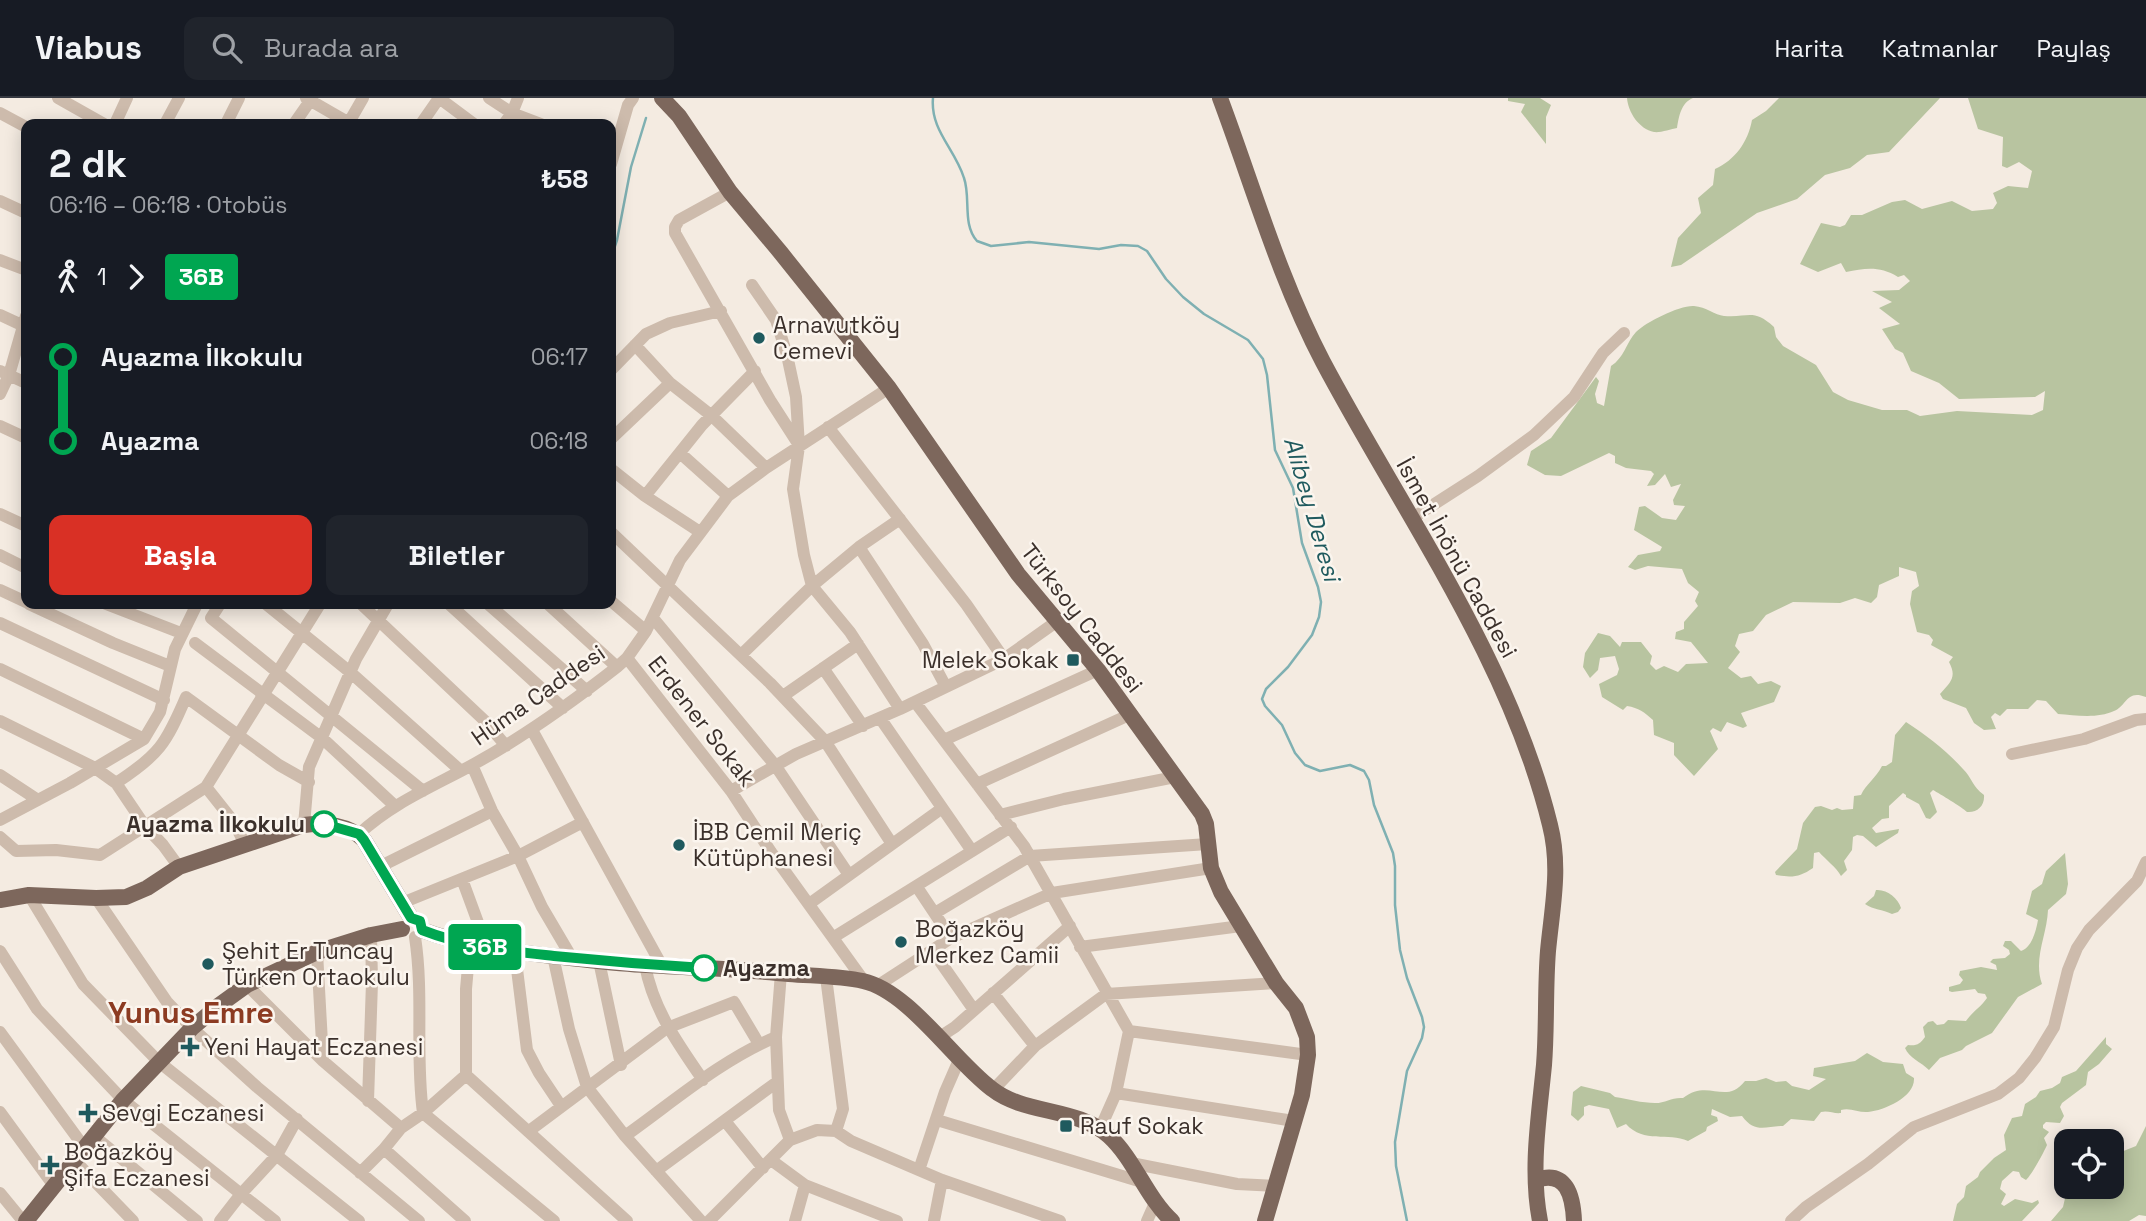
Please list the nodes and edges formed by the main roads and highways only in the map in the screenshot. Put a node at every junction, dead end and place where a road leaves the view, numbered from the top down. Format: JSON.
{"nodes":[{"id":1,"x":662,"y":98,"type":"edge"},
{"id":2,"x":1220,"y":98,"type":"edge"},
{"id":3,"x":0,"y":900,"type":"edge"},
{"id":4,"x":413,"y":928,"type":"junction"},
{"id":5,"x":1541,"y":1178,"type":"junction"},
{"id":6,"x":29,"y":1219,"type":"edge"},
{"id":7,"x":1172,"y":1221,"type":"edge"},
{"id":8,"x":1265,"y":1221,"type":"edge"},
{"id":9,"x":1540,"y":1221,"type":"edge"},
{"id":10,"x":1551,"y":1221,"type":"edge"},
{"id":11,"x":1574,"y":1221,"type":"edge"}],
"edges":[{"from":1,"to":8,"type":"main road","name":"Türksoy Caddesi"},
{"from":2,"to":5,"type":"main road","name":"İsmet İnönü Caddesi"},
{"from":3,"to":4,"type":"main road"},
{"from":4,"to":6,"type":"main road"},
{"from":4,"to":7,"type":"main road"},
{"from":5,"to":9,"type":"main road"},
{"from":5,"to":10,"type":"main road"},
{"from":5,"to":11,"type":"main road"}]}
